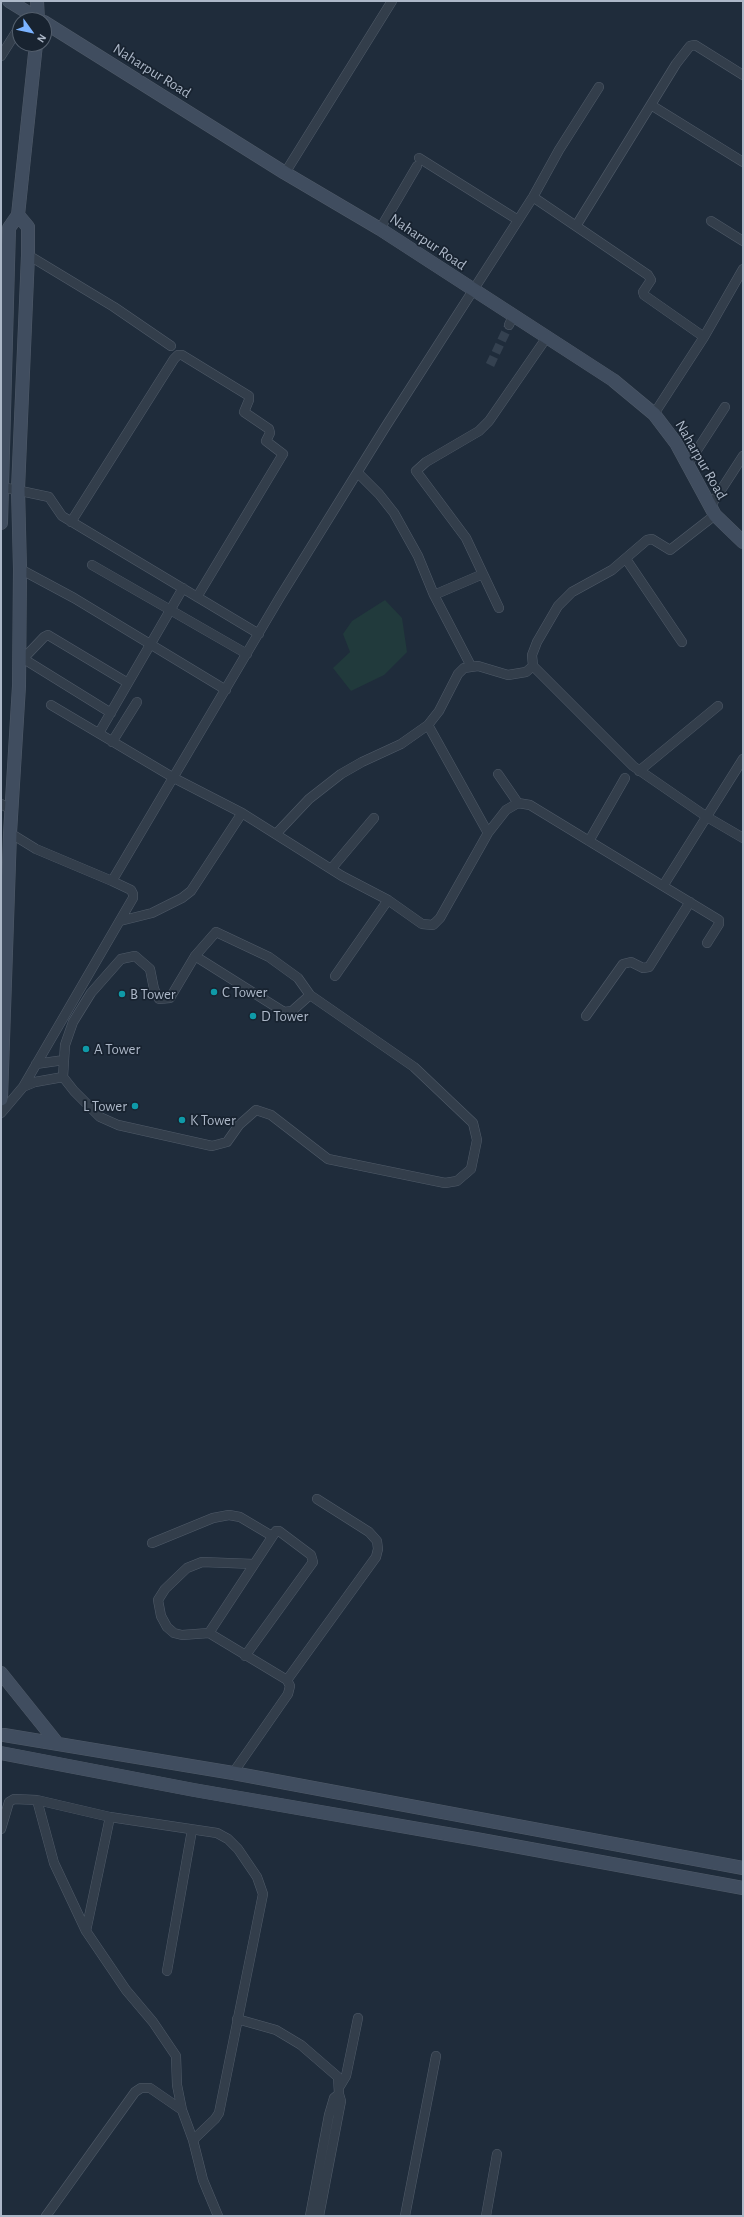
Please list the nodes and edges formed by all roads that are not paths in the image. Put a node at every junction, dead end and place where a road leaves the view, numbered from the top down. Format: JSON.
{"nodes":[{"id":1,"x":9,"y":1,"type":"edge"},
{"id":2,"x":37,"y":1,"type":"edge"},
{"id":3,"x":392,"y":1,"type":"edge"},
{"id":4,"x":27,"y":12,"type":"edge"},
{"id":5,"x":33,"y":12,"type":"edge"},
{"id":6,"x":52,"y":27,"type":"edge"},
{"id":7,"x":12,"y":39,"type":"edge"},
{"id":8,"x":35,"y":52,"type":"edge"},
{"id":9,"x":1,"y":56,"type":"edge"},
{"id":10,"x":743,"y":75,"type":"edge"},
{"id":11,"x":599,"y":87,"type":"dead end"},
{"id":12,"x":651,"y":105,"type":"junction"},
{"id":13,"x":743,"y":162,"type":"edge"},
{"id":14,"x":285,"y":173,"type":"junction"},
{"id":15,"x":533,"y":198,"type":"junction"},
{"id":16,"x":18,"y":215,"type":"junction"},
{"id":17,"x":518,"y":220,"type":"junction"},
{"id":18,"x":711,"y":221,"type":"dead end"},
{"id":19,"x":576,"y":226,"type":"junction"},
{"id":20,"x":380,"y":229,"type":"junction"},
{"id":21,"x":743,"y":241,"type":"edge"},
{"id":22,"x":28,"y":254,"type":"junction"},
{"id":23,"x":743,"y":269,"type":"edge"},
{"id":24,"x":474,"y":292,"type":"junction"},
{"id":25,"x":547,"y":337,"type":"junction"},
{"id":26,"x":704,"y":337,"type":"junction"},
{"id":27,"x":171,"y":346,"type":"dead end"},
{"id":28,"x":725,"y":408,"type":"dead end"},
{"id":29,"x":654,"y":414,"type":"junction"},
{"id":30,"x":743,"y":456,"type":"edge"},
{"id":31,"x":688,"y":464,"type":"junction"},
{"id":32,"x":358,"y":473,"type":"junction"},
{"id":33,"x":2,"y":487,"type":"junction"},
{"id":34,"x":18,"y":489,"type":"junction"},
{"id":35,"x":713,"y":511,"type":"junction"},
{"id":36,"x":71,"y":522,"type":"junction"},
{"id":37,"x":1,"y":523,"type":"edge"},
{"id":38,"x":743,"y":542,"type":"edge"},
{"id":39,"x":626,"y":559,"type":"junction"},
{"id":40,"x":92,"y":565,"type":"dead end"},
{"id":41,"x":20,"y":569,"type":"junction"},
{"id":42,"x":483,"y":574,"type":"junction"},
{"id":43,"x":183,"y":588,"type":"junction"},
{"id":44,"x":434,"y":595,"type":"junction"},
{"id":45,"x":197,"y":597,"type":"junction"},
{"id":46,"x":499,"y":608,"type":"dead end"},
{"id":47,"x":171,"y":610,"type":"junction"},
{"id":48,"x":258,"y":634,"type":"junction"},
{"id":49,"x":682,"y":642,"type":"dead end"},
{"id":50,"x":151,"y":644,"type":"junction"},
{"id":51,"x":247,"y":654,"type":"junction"},
{"id":52,"x":21,"y":657,"type":"junction"},
{"id":53,"x":471,"y":666,"type":"junction"},
{"id":54,"x":533,"y":666,"type":"junction"},
{"id":55,"x":128,"y":683,"type":"junction"},
{"id":56,"x":226,"y":690,"type":"junction"},
{"id":57,"x":137,"y":702,"type":"dead end"},
{"id":58,"x":51,"y":705,"type":"dead end"},
{"id":59,"x":718,"y":706,"type":"dead end"},
{"id":60,"x":111,"y":713,"type":"junction"},
{"id":61,"x":428,"y":725,"type":"junction"},
{"id":62,"x":99,"y":733,"type":"junction"},
{"id":63,"x":112,"y":742,"type":"junction"},
{"id":64,"x":743,"y":759,"type":"edge"},
{"id":65,"x":639,"y":771,"type":"junction"},
{"id":66,"x":498,"y":774,"type":"dead end"},
{"id":67,"x":174,"y":778,"type":"junction"},
{"id":68,"x":626,"y":778,"type":"dead end"},
{"id":69,"x":518,"y":803,"type":"junction"},
{"id":70,"x":6,"y":807,"type":"edge"},
{"id":71,"x":242,"y":813,"type":"junction"},
{"id":72,"x":707,"y":817,"type":"junction"},
{"id":73,"x":374,"y":818,"type":"dead end"},
{"id":74,"x":10,"y":833,"type":"junction"},
{"id":75,"x":488,"y":833,"type":"junction"},
{"id":76,"x":276,"y":834,"type":"junction"},
{"id":77,"x":743,"y":838,"type":"edge"},
{"id":78,"x":589,"y":841,"type":"junction"},
{"id":79,"x":331,"y":869,"type":"junction"},
{"id":80,"x":112,"y":881,"type":"junction"},
{"id":81,"x":663,"y":886,"type":"junction"},
{"id":82,"x":388,"y":900,"type":"junction"},
{"id":83,"x":690,"y":902,"type":"junction"},
{"id":84,"x":120,"y":921,"type":"junction"},
{"id":85,"x":707,"y":943,"type":"dead end"},
{"id":86,"x":195,"y":956,"type":"junction"},
{"id":87,"x":336,"y":976,"type":"dead end"},
{"id":88,"x":310,"y":995,"type":"junction"},
{"id":89,"x":586,"y":1016,"type":"dead end"},
{"id":90,"x":64,"y":1060,"type":"junction"},
{"id":91,"x":36,"y":1064,"type":"junction"},
{"id":92,"x":63,"y":1077,"type":"junction"},
{"id":93,"x":23,"y":1087,"type":"junction"},
{"id":94,"x":1,"y":1099,"type":"edge"},
{"id":95,"x":1,"y":1113,"type":"edge"},
{"id":96,"x":317,"y":1499,"type":"dead end"},
{"id":97,"x":272,"y":1536,"type":"junction"},
{"id":98,"x":152,"y":1543,"type":"dead end"},
{"id":99,"x":254,"y":1564,"type":"junction"},
{"id":100,"x":209,"y":1633,"type":"junction"},
{"id":101,"x":245,"y":1656,"type":"junction"},
{"id":102,"x":1,"y":1673,"type":"edge"},
{"id":103,"x":287,"y":1680,"type":"junction"},
{"id":104,"x":3,"y":1729,"type":"edge"},
{"id":105,"x":57,"y":1744,"type":"junction"},
{"id":106,"x":1,"y":1751,"type":"edge"},
{"id":107,"x":233,"y":1773,"type":"junction"},
{"id":108,"x":266,"y":1780,"type":"junction"},
{"id":109,"x":37,"y":1800,"type":"junction"},
{"id":110,"x":263,"y":1802,"type":"junction"},
{"id":111,"x":110,"y":1817,"type":"junction"},
{"id":112,"x":1,"y":1823,"type":"edge"},
{"id":113,"x":192,"y":1830,"type":"junction"},
{"id":114,"x":743,"y":1868,"type":"edge"},
{"id":115,"x":743,"y":1888,"type":"edge"},
{"id":116,"x":86,"y":1931,"type":"junction"},
{"id":117,"x":167,"y":1971,"type":"dead end"},
{"id":118,"x":358,"y":2018,"type":"dead end"},
{"id":119,"x":237,"y":2019,"type":"junction"},
{"id":120,"x":436,"y":2056,"type":"dead end"},
{"id":121,"x":339,"y":2090,"type":"junction"},
{"id":122,"x":182,"y":2110,"type":"junction"},
{"id":123,"x":193,"y":2140,"type":"junction"},
{"id":124,"x":497,"y":2154,"type":"dead end"},
{"id":125,"x":46,"y":2216,"type":"edge"},
{"id":126,"x":218,"y":2216,"type":"edge"},
{"id":127,"x":310,"y":2216,"type":"edge"},
{"id":128,"x":319,"y":2216,"type":"edge"},
{"id":129,"x":405,"y":2216,"type":"edge"},
{"id":130,"x":486,"y":2216,"type":"edge"}],
"edges":[{"from":1,"to":4,"type":"street","name":"Naharpur Road"},
{"from":2,"to":5,"type":"street"},
{"from":3,"to":14,"type":"street"},
{"from":6,"to":14,"type":"street","name":"Naharpur Road"},
{"from":7,"to":9,"type":"street"},
{"from":8,"to":16,"type":"street"},
{"from":10,"to":12,"type":"street"},
{"from":11,"to":15,"type":"street"},
{"from":12,"to":13,"type":"street"},
{"from":12,"to":19,"type":"street"},
{"from":14,"to":20,"type":"street","name":"Naharpur Road"},
{"from":15,"to":17,"type":"street"},
{"from":15,"to":19,"type":"street"},
{"from":16,"to":22,"type":"street"},
{"from":16,"to":33,"type":"street"},
{"from":17,"to":20,"type":"street"},
{"from":17,"to":24,"type":"street"},
{"from":18,"to":21,"type":"street"},
{"from":19,"to":26,"type":"street"},
{"from":20,"to":24,"type":"street","name":"Naharpur Road"},
{"from":22,"to":27,"type":"street"},
{"from":22,"to":34,"type":"street"},
{"from":23,"to":26,"type":"street"},
{"from":24,"to":25,"type":"street","name":"Naharpur Road"},
{"from":24,"to":32,"type":"street"},
{"from":25,"to":29,"type":"street","name":"Naharpur Road"},
{"from":25,"to":42,"type":"street"},
{"from":26,"to":29,"type":"street"},
{"from":28,"to":31,"type":"street"},
{"from":29,"to":31,"type":"street","name":"Naharpur Road"},
{"from":30,"to":35,"type":"street"},
{"from":31,"to":35,"type":"street","name":"Naharpur Road"},
{"from":32,"to":44,"type":"street"},
{"from":32,"to":48,"type":"street"},
{"from":33,"to":34,"type":"street"},
{"from":33,"to":37,"type":"street"},
{"from":34,"to":36,"type":"street"},
{"from":34,"to":41,"type":"street"},
{"from":35,"to":38,"type":"street","name":"Naharpur Road"},
{"from":35,"to":39,"type":"street"},
{"from":36,"to":43,"type":"street"},
{"from":36,"to":45,"type":"street"},
{"from":39,"to":49,"type":"street"},
{"from":39,"to":54,"type":"street"},
{"from":40,"to":47,"type":"street"},
{"from":41,"to":50,"type":"street"},
{"from":41,"to":52,"type":"street"},
{"from":42,"to":44,"type":"street"},
{"from":42,"to":46,"type":"street"},
{"from":43,"to":45,"type":"street"},
{"from":43,"to":47,"type":"street"},
{"from":44,"to":53,"type":"street"},
{"from":45,"to":48,"type":"street"},
{"from":47,"to":50,"type":"street"},
{"from":47,"to":51,"type":"street"},
{"from":48,"to":51,"type":"street"},
{"from":50,"to":55,"type":"street"},
{"from":50,"to":56,"type":"street"},
{"from":51,"to":56,"type":"street"},
{"from":52,"to":55,"type":"street"},
{"from":52,"to":60,"type":"street"},
{"from":52,"to":70,"type":"street"},
{"from":53,"to":54,"type":"street"},
{"from":53,"to":61,"type":"street"},
{"from":54,"to":65,"type":"street"},
{"from":55,"to":60,"type":"street"},
{"from":56,"to":67,"type":"street"},
{"from":57,"to":63,"type":"street"},
{"from":58,"to":62,"type":"street"},
{"from":59,"to":65,"type":"street"},
{"from":60,"to":62,"type":"street"},
{"from":61,"to":75,"type":"street"},
{"from":61,"to":76,"type":"street"},
{"from":62,"to":63,"type":"street"},
{"from":63,"to":67,"type":"street"},
{"from":64,"to":72,"type":"street"},
{"from":65,"to":72,"type":"street"},
{"from":66,"to":69,"type":"street"},
{"from":67,"to":71,"type":"street"},
{"from":67,"to":80,"type":"street"},
{"from":68,"to":78,"type":"street"},
{"from":69,"to":75,"type":"street"},
{"from":69,"to":78,"type":"street"},
{"from":70,"to":74,"type":"street"},
{"from":71,"to":76,"type":"street"},
{"from":71,"to":84,"type":"street"},
{"from":72,"to":77,"type":"street"},
{"from":72,"to":81,"type":"street"},
{"from":73,"to":79,"type":"street"},
{"from":74,"to":80,"type":"street"},
{"from":74,"to":94,"type":"street"},
{"from":75,"to":82,"type":"street"},
{"from":76,"to":79,"type":"street"},
{"from":78,"to":81,"type":"street"},
{"from":79,"to":82,"type":"street"},
{"from":80,"to":84,"type":"street"},
{"from":81,"to":83,"type":"street"},
{"from":82,"to":87,"type":"street"},
{"from":83,"to":85,"type":"street"},
{"from":83,"to":89,"type":"street"},
{"from":84,"to":91,"type":"street"},
{"from":86,"to":88,"type":"street"},
{"from":86,"to":88,"type":"street"},
{"from":86,"to":90,"type":"street"},
{"from":88,"to":92,"type":"street"},
{"from":90,"to":91,"type":"street"},
{"from":90,"to":92,"type":"street"},
{"from":91,"to":93,"type":"street"},
{"from":92,"to":93,"type":"street"},
{"from":93,"to":95,"type":"street"},
{"from":96,"to":103,"type":"street"},
{"from":97,"to":98,"type":"street"},
{"from":97,"to":99,"type":"street"},
{"from":97,"to":101,"type":"street"},
{"from":99,"to":100,"type":"street"},
{"from":99,"to":100,"type":"street"},
{"from":100,"to":101,"type":"street"},
{"from":101,"to":103,"type":"street"},
{"from":102,"to":105,"type":"street"},
{"from":103,"to":107,"type":"street"},
{"from":104,"to":105,"type":"street"},
{"from":104,"to":106,"type":"street"},
{"from":105,"to":107,"type":"street"},
{"from":106,"to":110,"type":"street"},
{"from":107,"to":108,"type":"street"},
{"from":108,"to":110,"type":"street"},
{"from":108,"to":114,"type":"street"},
{"from":109,"to":111,"type":"street"},
{"from":109,"to":112,"type":"street"},
{"from":109,"to":116,"type":"street"},
{"from":110,"to":115,"type":"street"},
{"from":111,"to":113,"type":"street"},
{"from":111,"to":116,"type":"street"},
{"from":113,"to":117,"type":"street"},
{"from":113,"to":119,"type":"street"},
{"from":116,"to":122,"type":"street"},
{"from":118,"to":121,"type":"street"},
{"from":119,"to":121,"type":"street"},
{"from":119,"to":123,"type":"street"},
{"from":120,"to":129,"type":"street"},
{"from":121,"to":127,"type":"street"},
{"from":121,"to":128,"type":"street"},
{"from":122,"to":123,"type":"street"},
{"from":122,"to":125,"type":"street"},
{"from":123,"to":126,"type":"street"},
{"from":124,"to":130,"type":"street"}]}
